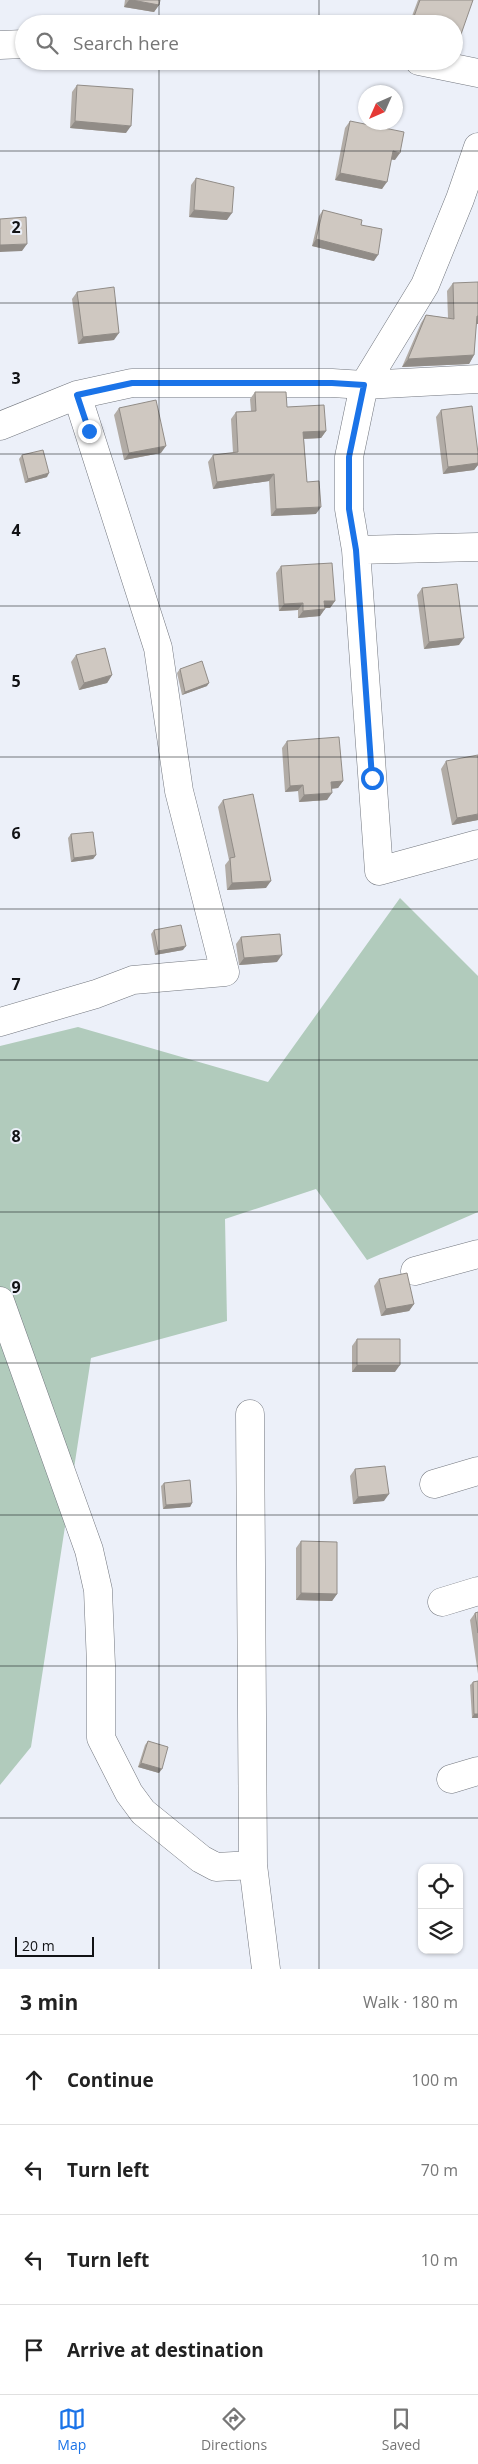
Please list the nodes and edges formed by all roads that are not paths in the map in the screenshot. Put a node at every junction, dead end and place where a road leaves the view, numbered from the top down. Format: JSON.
{"nodes":[{"id":1,"x":15,"y":44,"type":"edge"},
{"id":2,"x":0,"y":45,"type":"edge"},
{"id":3,"x":463,"y":70,"type":"edge"},
{"id":4,"x":478,"y":73,"type":"edge"},
{"id":5,"x":478,"y":147,"type":"edge"},
{"id":6,"x":469,"y":198,"type":"edge"},
{"id":7,"x":478,"y":379,"type":"edge"},
{"id":8,"x":364,"y":385,"type":"junction"},
{"id":9,"x":77,"y":395,"type":"junction"},
{"id":10,"x":0,"y":426,"type":"edge"},
{"id":11,"x":478,"y":548,"type":"edge"},
{"id":12,"x":356,"y":550,"type":"junction"},
{"id":13,"x":478,"y":844,"type":"edge"},
{"id":14,"x":0,"y":1022,"type":"edge"},
{"id":15,"x":478,"y":1254,"type":"edge"},
{"id":16,"x":415,"y":1271,"type":"dead end"},
{"id":17,"x":0,"y":1301,"type":"edge"},
{"id":18,"x":250,"y":1414,"type":"dead end"},
{"id":19,"x":478,"y":1471,"type":"edge"},
{"id":20,"x":434,"y":1484,"type":"dead end"},
{"id":21,"x":478,"y":1591,"type":"edge"},
{"id":22,"x":442,"y":1602,"type":"dead end"},
{"id":23,"x":478,"y":1771,"type":"edge"},
{"id":24,"x":451,"y":1779,"type":"dead end"},
{"id":25,"x":253,"y":1865,"type":"junction"},
{"id":26,"x":266,"y":1969,"type":"edge"}],
"edges":[{"from":1,"to":2,"type":"street"},
{"from":3,"to":4,"type":"street"},
{"from":5,"to":6,"type":"street"},
{"from":6,"to":8,"type":"street"},
{"from":7,"to":8,"type":"street"},
{"from":8,"to":9,"type":"street"},
{"from":8,"to":12,"type":"street"},
{"from":9,"to":10,"type":"street"},
{"from":9,"to":14,"type":"street"},
{"from":11,"to":12,"type":"street"},
{"from":12,"to":13,"type":"street"},
{"from":15,"to":16,"type":"street"},
{"from":17,"to":25,"type":"street"},
{"from":18,"to":25,"type":"street"},
{"from":19,"to":20,"type":"street"},
{"from":21,"to":22,"type":"street"},
{"from":23,"to":24,"type":"street"},
{"from":25,"to":26,"type":"street"}]}
